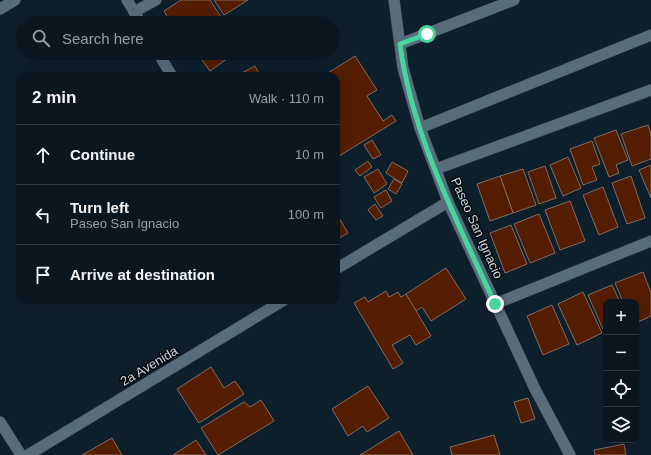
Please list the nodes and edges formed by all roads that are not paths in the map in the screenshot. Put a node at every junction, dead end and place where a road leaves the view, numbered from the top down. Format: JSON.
{"nodes":[{"id":1,"x":15,"y":0,"type":"edge"},
{"id":2,"x":127,"y":0,"type":"edge"},
{"id":3,"x":156,"y":0,"type":"edge"},
{"id":4,"x":394,"y":0,"type":"edge"},
{"id":5,"x":514,"y":0,"type":"edge"},
{"id":6,"x":0,"y":9,"type":"edge"},
{"id":7,"x":134,"y":12,"type":"junction"},
{"id":8,"x":136,"y":16,"type":"edge"},
{"id":9,"x":651,"y":35,"type":"edge"},
{"id":10,"x":400,"y":44,"type":"junction"},
{"id":11,"x":162,"y":60,"type":"edge"},
{"id":12,"x":170,"y":72,"type":"edge"},
{"id":13,"x":651,"y":90,"type":"edge"},
{"id":14,"x":420,"y":128,"type":"junction"},
{"id":15,"x":436,"y":169,"type":"junction"},
{"id":16,"x":448,"y":202,"type":"junction"},
{"id":17,"x":651,"y":241,"type":"edge"},
{"id":18,"x":340,"y":267,"type":"edge"},
{"id":19,"x":277,"y":304,"type":"edge"},
{"id":20,"x":495,"y":304,"type":"junction"},
{"id":21,"x":0,"y":422,"type":"edge"},
{"id":22,"x":21,"y":455,"type":"edge"},
{"id":23,"x":28,"y":455,"type":"edge"},
{"id":24,"x":570,"y":455,"type":"edge"}],
"edges":[{"from":1,"to":6,"type":"street"},
{"from":2,"to":7,"type":"street"},
{"from":3,"to":7,"type":"street"},
{"from":4,"to":10,"type":"street","name":"Paseo San Ignacio"},
{"from":5,"to":10,"type":"street"},
{"from":7,"to":8,"type":"street"},
{"from":9,"to":14,"type":"street"},
{"from":10,"to":14,"type":"street","name":"Paseo San Ignacio"},
{"from":11,"to":12,"type":"street"},
{"from":13,"to":15,"type":"street"},
{"from":14,"to":15,"type":"street","name":"Paseo San Ignacio"},
{"from":15,"to":16,"type":"street","name":"Paseo San Ignacio"},
{"from":16,"to":18,"type":"street"},
{"from":16,"to":20,"type":"street","name":"Paseo San Ignacio"},
{"from":17,"to":20,"type":"street"},
{"from":19,"to":23,"type":"street","name":"2a Avenida"},
{"from":20,"to":24,"type":"street","name":"Paseo San Ignacio"},
{"from":21,"to":22,"type":"street"}]}
